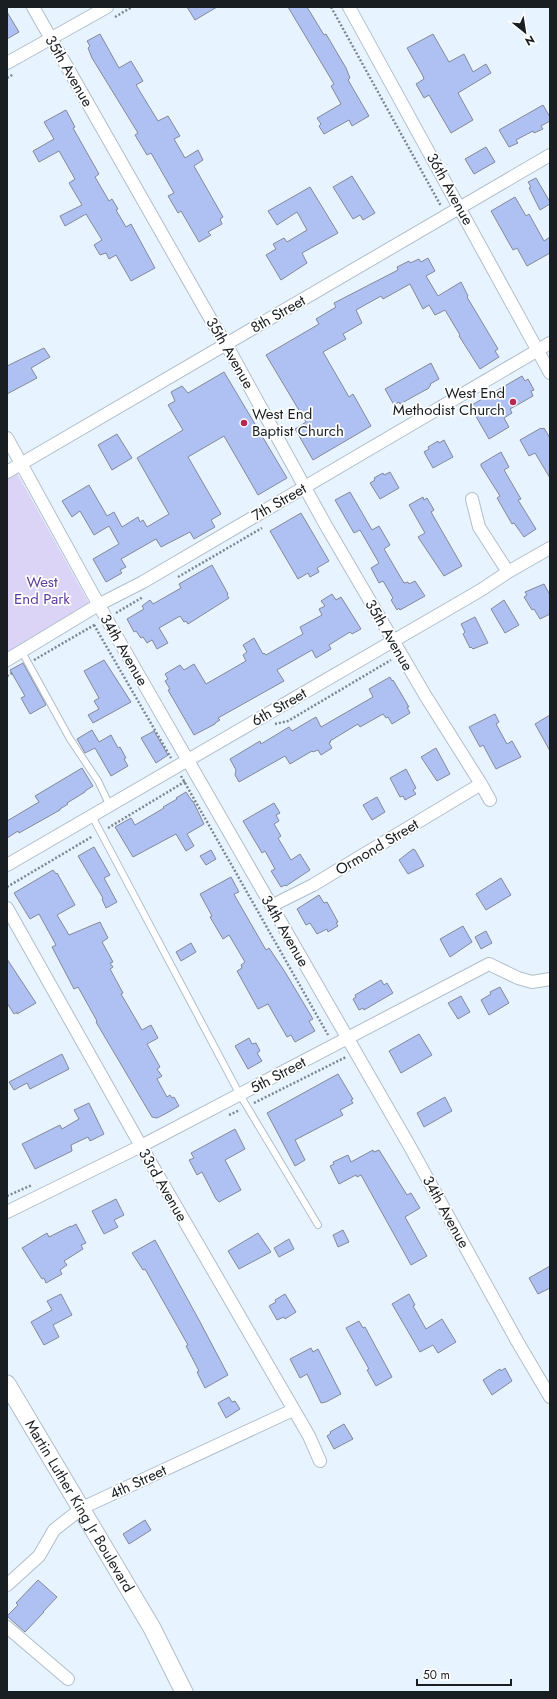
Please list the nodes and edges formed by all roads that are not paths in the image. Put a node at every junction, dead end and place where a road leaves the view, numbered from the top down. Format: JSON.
{"nodes":[{"id":1,"x":33,"y":7,"type":"edge"},
{"id":2,"x":107,"y":7,"type":"edge"},
{"id":3,"x":349,"y":7,"type":"edge"},
{"id":4,"x":50,"y":39,"type":"junction"},
{"id":5,"x":7,"y":63,"type":"edge"},
{"id":6,"x":550,"y":155,"type":"edge"},
{"id":7,"x":460,"y":208,"type":"junction"},
{"id":8,"x":550,"y":343,"type":"edge"},
{"id":9,"x":226,"y":344,"type":"junction"},
{"id":10,"x":538,"y":350,"type":"junction"},
{"id":11,"x":550,"y":373,"type":"edge"},
{"id":12,"x":7,"y":438,"type":"edge"},
{"id":13,"x":21,"y":464,"type":"junction"},
{"id":14,"x":7,"y":472,"type":"edge"},
{"id":15,"x":306,"y":487,"type":"junction"},
{"id":16,"x":472,"y":499,"type":"dead end"},
{"id":17,"x":550,"y":548,"type":"edge"},
{"id":18,"x":508,"y":572,"type":"junction"},
{"id":19,"x":98,"y":605,"type":"junction"},
{"id":20,"x":393,"y":641,"type":"junction"},
{"id":21,"x":22,"y":652,"type":"junction"},
{"id":22,"x":7,"y":660,"type":"edge"},
{"id":23,"x":185,"y":755,"type":"junction"},
{"id":24,"x":481,"y":784,"type":"junction"},
{"id":25,"x":490,"y":800,"type":"dead end"},
{"id":26,"x":110,"y":806,"type":"junction"},
{"id":27,"x":92,"y":816,"type":"junction"},
{"id":28,"x":7,"y":865,"type":"edge"},
{"id":29,"x":271,"y":906,"type":"junction"},
{"id":30,"x":7,"y":908,"type":"edge"},
{"id":31,"x":550,"y":979,"type":"edge"},
{"id":32,"x":348,"y":1038,"type":"junction"},
{"id":33,"x":240,"y":1095,"type":"junction"},
{"id":34,"x":141,"y":1146,"type":"junction"},
{"id":35,"x":7,"y":1212,"type":"edge"},
{"id":36,"x":318,"y":1225,"type":"dead end"},
{"id":37,"x":7,"y":1384,"type":"edge"},
{"id":38,"x":550,"y":1397,"type":"edge"},
{"id":39,"x":293,"y":1410,"type":"junction"},
{"id":40,"x":320,"y":1461,"type":"dead end"},
{"id":41,"x":82,"y":1508,"type":"junction"},
{"id":42,"x":7,"y":1586,"type":"edge"},
{"id":43,"x":7,"y":1627,"type":"edge"},
{"id":44,"x":68,"y":1680,"type":"dead end"},
{"id":45,"x":184,"y":1692,"type":"edge"}],
"edges":[{"from":1,"to":4,"type":"street","name":"35th Avenue"},
{"from":2,"to":4,"type":"street"},
{"from":3,"to":7,"type":"street","name":"36th Avenue"},
{"from":4,"to":5,"type":"street"},
{"from":4,"to":9,"type":"street","name":"35th Avenue"},
{"from":6,"to":7,"type":"street","name":"8th Street"},
{"from":7,"to":9,"type":"street","name":"8th Street"},
{"from":7,"to":10,"type":"street","name":"36th Avenue"},
{"from":8,"to":10,"type":"street","name":"7th Street"},
{"from":9,"to":13,"type":"street","name":"8th Street"},
{"from":9,"to":15,"type":"street","name":"35th Avenue"},
{"from":10,"to":11,"type":"street","name":"36th Avenue"},
{"from":10,"to":15,"type":"street","name":"7th Street"},
{"from":12,"to":13,"type":"street","name":"34th Avenue"},
{"from":13,"to":14,"type":"street","name":"8th Street"},
{"from":13,"to":19,"type":"street","name":"34th Avenue"},
{"from":15,"to":19,"type":"street","name":"7th Street"},
{"from":15,"to":20,"type":"street","name":"35th Avenue"},
{"from":16,"to":18,"type":"street"},
{"from":17,"to":18,"type":"street","name":"6th Street"},
{"from":18,"to":20,"type":"street","name":"6th Street"},
{"from":19,"to":21,"type":"street","name":"7th Street"},
{"from":19,"to":23,"type":"street","name":"34th Avenue"},
{"from":20,"to":23,"type":"street","name":"6th Street"},
{"from":20,"to":24,"type":"street","name":"35th Avenue"},
{"from":21,"to":22,"type":"street","name":"7th Street"},
{"from":21,"to":26,"type":"lane"},
{"from":23,"to":26,"type":"street","name":"6th Street"},
{"from":23,"to":29,"type":"street","name":"34th Avenue"},
{"from":24,"to":25,"type":"street","name":"35th Avenue"},
{"from":24,"to":29,"type":"street","name":"Ormond Street"},
{"from":26,"to":27,"type":"street","name":"6th Street"},
{"from":27,"to":28,"type":"street","name":"6th Street"},
{"from":27,"to":33,"type":"lane"},
{"from":29,"to":32,"type":"street","name":"34th Avenue"},
{"from":30,"to":34,"type":"street","name":"33rd Avenue"},
{"from":31,"to":32,"type":"street","name":"5th Street"},
{"from":32,"to":33,"type":"street","name":"5th Street"},
{"from":32,"to":38,"type":"street","name":"34th Avenue"},
{"from":33,"to":34,"type":"street","name":"5th Street"},
{"from":33,"to":36,"type":"lane"},
{"from":34,"to":35,"type":"street","name":"5th Street"},
{"from":34,"to":39,"type":"street","name":"33rd Avenue"},
{"from":37,"to":41,"type":"main road","name":"Martin Luther King Jr Boulevard"},
{"from":39,"to":40,"type":"street","name":"33rd Avenue"},
{"from":39,"to":41,"type":"street","name":"4th Street"},
{"from":41,"to":42,"type":"street","name":"4th Street"},
{"from":41,"to":45,"type":"main road","name":"Martin Luther King Jr Boulevard"},
{"from":43,"to":44,"type":"street"}]}
